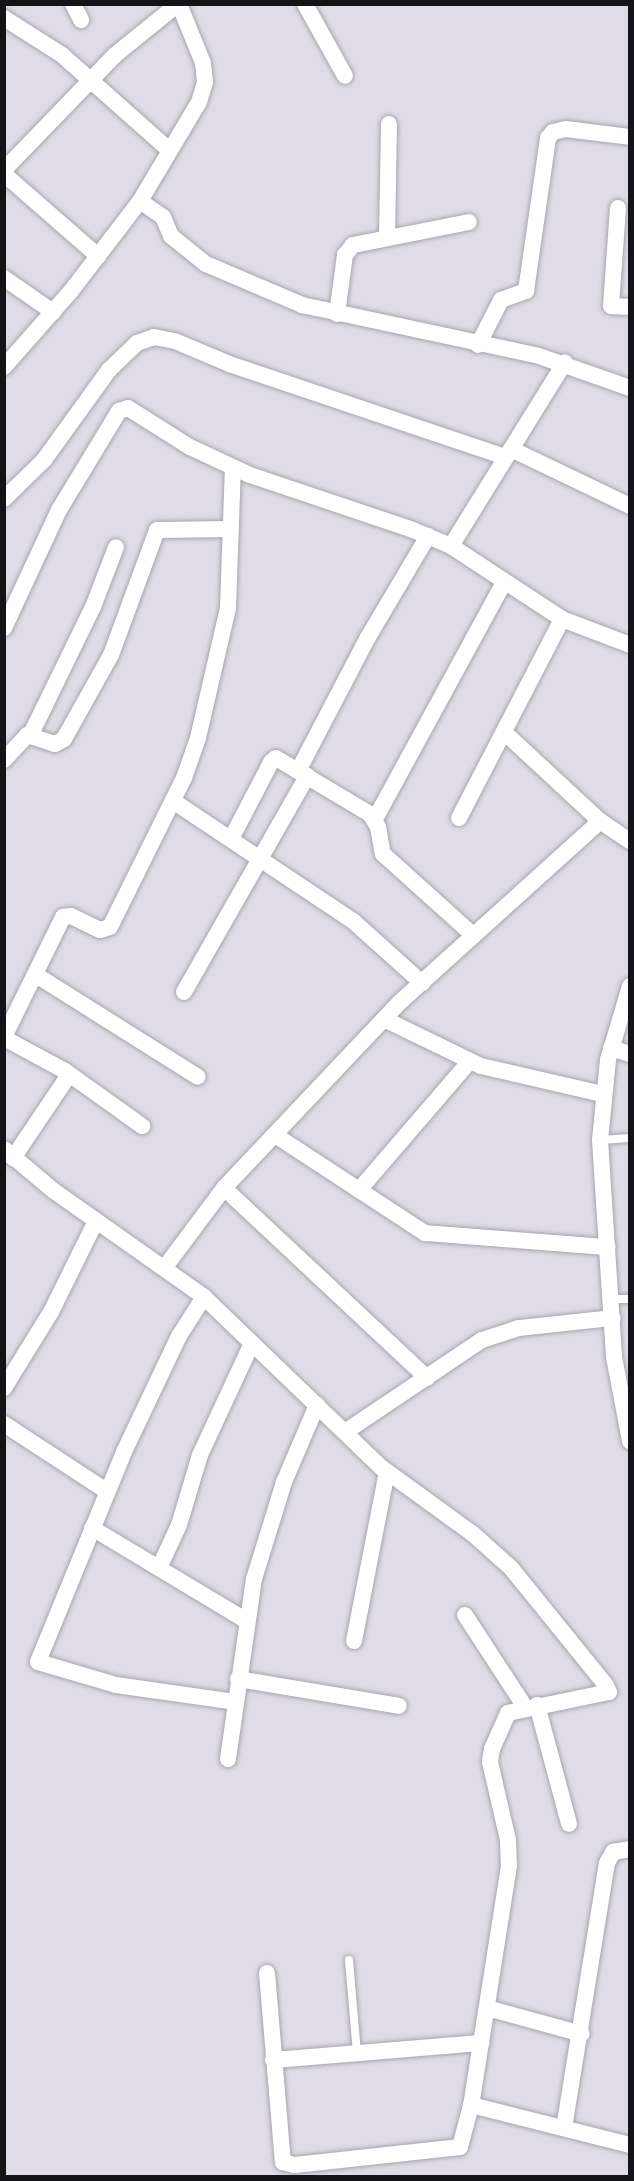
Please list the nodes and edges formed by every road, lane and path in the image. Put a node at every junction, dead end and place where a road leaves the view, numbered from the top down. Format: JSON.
{"nodes":[{"id":1,"x":178,"y":4,"type":"edge"},
{"id":2,"x":304,"y":4,"type":"edge"},
{"id":3,"x":4,"y":18,"type":"edge"},
{"id":4,"x":345,"y":76,"type":"dead end"},
{"id":5,"x":91,"y":78,"type":"junction"},
{"id":6,"x":389,"y":124,"type":"dead end"},
{"id":7,"x":630,"y":137,"type":"edge"},
{"id":8,"x":170,"y":151,"type":"junction"},
{"id":9,"x":4,"y":172,"type":"edge"},
{"id":10,"x":140,"y":201,"type":"junction"},
{"id":11,"x":618,"y":208,"type":"dead end"},
{"id":12,"x":469,"y":222,"type":"dead end"},
{"id":13,"x":387,"y":238,"type":"junction"},
{"id":14,"x":98,"y":256,"type":"junction"},
{"id":15,"x":4,"y":278,"type":"edge"},
{"id":16,"x":630,"y":307,"type":"edge"},
{"id":17,"x":53,"y":312,"type":"junction"},
{"id":18,"x":337,"y":314,"type":"junction"},
{"id":19,"x":477,"y":345,"type":"junction"},
{"id":20,"x":565,"y":362,"type":"junction"},
{"id":21,"x":4,"y":367,"type":"edge"},
{"id":22,"x":630,"y":388,"type":"edge"},
{"id":23,"x":509,"y":453,"type":"junction"},
{"id":24,"x":232,"y":468,"type":"junction"},
{"id":25,"x":4,"y":499,"type":"edge"},
{"id":26,"x":629,"y":502,"type":"edge"},
{"id":27,"x":231,"y":529,"type":"junction"},
{"id":28,"x":428,"y":536,"type":"junction"},
{"id":29,"x":452,"y":546,"type":"junction"},
{"id":30,"x":116,"y":547,"type":"dead end"},
{"id":31,"x":504,"y":582,"type":"junction"},
{"id":32,"x":562,"y":619,"type":"junction"},
{"id":33,"x":4,"y":628,"type":"edge"},
{"id":34,"x":630,"y":645,"type":"edge"},
{"id":35,"x":504,"y":732,"type":"junction"},
{"id":36,"x":32,"y":734,"type":"junction"},
{"id":37,"x":4,"y":760,"type":"edge"},
{"id":38,"x":302,"y":774,"type":"junction"},
{"id":39,"x":173,"y":801,"type":"junction"},
{"id":40,"x":459,"y":818,"type":"dead end"},
{"id":41,"x":375,"y":819,"type":"junction"},
{"id":42,"x":600,"y":822,"type":"junction"},
{"id":43,"x":231,"y":839,"type":"junction"},
{"id":44,"x":630,"y":841,"type":"edge"},
{"id":45,"x":262,"y":859,"type":"junction"},
{"id":46,"x":474,"y":936,"type":"junction"},
{"id":47,"x":36,"y":975,"type":"junction"},
{"id":48,"x":422,"y":983,"type":"junction"},
{"id":49,"x":630,"y":986,"type":"edge"},
{"id":50,"x":184,"y":992,"type":"dead end"},
{"id":51,"x":384,"y":1019,"type":"junction"},
{"id":52,"x":4,"y":1037,"type":"edge"},
{"id":53,"x":611,"y":1048,"type":"junction"},
{"id":54,"x":630,"y":1054,"type":"edge"},
{"id":55,"x":469,"y":1062,"type":"junction"},
{"id":56,"x":69,"y":1075,"type":"junction"},
{"id":57,"x":198,"y":1077,"type":"dead end"},
{"id":58,"x":602,"y":1094,"type":"junction"},
{"id":59,"x":142,"y":1126,"type":"dead end"},
{"id":60,"x":275,"y":1135,"type":"junction"},
{"id":61,"x":630,"y":1138,"type":"edge"},
{"id":62,"x":600,"y":1140,"type":"junction"},
{"id":63,"x":9,"y":1153,"type":"edge"},
{"id":64,"x":224,"y":1188,"type":"junction"},
{"id":65,"x":359,"y":1190,"type":"junction"},
{"id":66,"x":96,"y":1221,"type":"junction"},
{"id":67,"x":607,"y":1246,"type":"junction"},
{"id":68,"x":165,"y":1267,"type":"junction"},
{"id":69,"x":204,"y":1297,"type":"junction"},
{"id":70,"x":610,"y":1299,"type":"junction"},
{"id":71,"x":630,"y":1299,"type":"edge"},
{"id":72,"x":612,"y":1318,"type":"junction"},
{"id":73,"x":252,"y":1343,"type":"junction"},
{"id":74,"x":427,"y":1378,"type":"junction"},
{"id":75,"x":4,"y":1389,"type":"edge"},
{"id":76,"x":317,"y":1405,"type":"junction"},
{"id":77,"x":4,"y":1424,"type":"edge"},
{"id":78,"x":345,"y":1432,"type":"junction"},
{"id":79,"x":630,"y":1441,"type":"edge"},
{"id":80,"x":387,"y":1472,"type":"junction"},
{"id":81,"x":108,"y":1492,"type":"junction"},
{"id":82,"x":92,"y":1528,"type":"junction"},
{"id":83,"x":159,"y":1568,"type":"junction"},
{"id":84,"x":465,"y":1615,"type":"dead end"},
{"id":85,"x":245,"y":1620,"type":"junction"},
{"id":86,"x":354,"y":1641,"type":"dead end"},
{"id":87,"x":238,"y":1679,"type":"junction"},
{"id":88,"x":235,"y":1702,"type":"junction"},
{"id":89,"x":399,"y":1706,"type":"dead end"},
{"id":90,"x":531,"y":1706,"type":"junction"},
{"id":91,"x":228,"y":1759,"type":"dead end"},
{"id":92,"x":569,"y":1824,"type":"dead end"},
{"id":93,"x":630,"y":1849,"type":"edge"},
{"id":94,"x":349,"y":1960,"type":"dead end"},
{"id":95,"x":267,"y":1973,"type":"dead end"},
{"id":96,"x":487,"y":2008,"type":"junction"},
{"id":97,"x":582,"y":2034,"type":"junction"},
{"id":98,"x":481,"y":2043,"type":"junction"},
{"id":99,"x":357,"y":2053,"type":"junction"},
{"id":100,"x":273,"y":2060,"type":"junction"},
{"id":101,"x":471,"y":2105,"type":"junction"},
{"id":102,"x":564,"y":2128,"type":"junction"},
{"id":103,"x":630,"y":2145,"type":"edge"}],
"edges":[{"from":1,"to":5,"type":"street"},
{"from":1,"to":8,"type":"street"},
{"from":2,"to":4,"type":"street"},
{"from":3,"to":5,"type":"street"},
{"from":5,"to":8,"type":"street"},
{"from":5,"to":9,"type":"street"},
{"from":6,"to":13,"type":"street"},
{"from":7,"to":19,"type":"street"},
{"from":8,"to":10,"type":"street"},
{"from":9,"to":14,"type":"street"},
{"from":10,"to":14,"type":"street"},
{"from":10,"to":18,"type":"street"},
{"from":11,"to":16,"type":"street"},
{"from":12,"to":13,"type":"street"},
{"from":13,"to":18,"type":"street"},
{"from":14,"to":17,"type":"street"},
{"from":15,"to":17,"type":"street"},
{"from":17,"to":21,"type":"street"},
{"from":18,"to":19,"type":"street"},
{"from":19,"to":20,"type":"street"},
{"from":20,"to":22,"type":"street"},
{"from":20,"to":23,"type":"street"},
{"from":23,"to":25,"type":"street"},
{"from":23,"to":26,"type":"street"},
{"from":23,"to":29,"type":"street"},
{"from":24,"to":27,"type":"street"},
{"from":24,"to":28,"type":"street"},
{"from":24,"to":33,"type":"street"},
{"from":27,"to":36,"type":"street"},
{"from":27,"to":39,"type":"street"},
{"from":28,"to":29,"type":"street"},
{"from":28,"to":38,"type":"street"},
{"from":29,"to":31,"type":"street"},
{"from":30,"to":36,"type":"street"},
{"from":31,"to":32,"type":"street"},
{"from":31,"to":41,"type":"street"},
{"from":32,"to":34,"type":"street"},
{"from":32,"to":35,"type":"street"},
{"from":35,"to":40,"type":"street"},
{"from":35,"to":42,"type":"street"},
{"from":36,"to":37,"type":"street"},
{"from":38,"to":41,"type":"street"},
{"from":38,"to":43,"type":"street"},
{"from":38,"to":45,"type":"street"},
{"from":39,"to":43,"type":"street"},
{"from":39,"to":47,"type":"street"},
{"from":41,"to":46,"type":"street"},
{"from":42,"to":44,"type":"street"},
{"from":42,"to":46,"type":"street"},
{"from":43,"to":45,"type":"street"},
{"from":45,"to":48,"type":"street"},
{"from":45,"to":50,"type":"street"},
{"from":46,"to":48,"type":"street"},
{"from":47,"to":52,"type":"street"},
{"from":47,"to":57,"type":"street"},
{"from":48,"to":51,"type":"street"},
{"from":49,"to":53,"type":"street"},
{"from":51,"to":55,"type":"street"},
{"from":51,"to":60,"type":"street"},
{"from":52,"to":56,"type":"street"},
{"from":53,"to":54,"type":"street"},
{"from":53,"to":58,"type":"street"},
{"from":55,"to":58,"type":"street"},
{"from":55,"to":65,"type":"street"},
{"from":56,"to":59,"type":"street"},
{"from":56,"to":63,"type":"street"},
{"from":58,"to":62,"type":"street"},
{"from":60,"to":64,"type":"street"},
{"from":60,"to":65,"type":"street"},
{"from":61,"to":62,"type":"lane"},
{"from":62,"to":67,"type":"street"},
{"from":63,"to":66,"type":"street"},
{"from":64,"to":68,"type":"street"},
{"from":64,"to":74,"type":"street"},
{"from":65,"to":67,"type":"street"},
{"from":66,"to":68,"type":"street"},
{"from":66,"to":75,"type":"street"},
{"from":67,"to":70,"type":"street"},
{"from":68,"to":69,"type":"street"},
{"from":69,"to":73,"type":"street"},
{"from":69,"to":81,"type":"street"},
{"from":70,"to":71,"type":"lane"},
{"from":70,"to":72,"type":"street"},
{"from":72,"to":74,"type":"street"},
{"from":72,"to":79,"type":"street"},
{"from":73,"to":76,"type":"street"},
{"from":73,"to":83,"type":"street"},
{"from":74,"to":78,"type":"street"},
{"from":76,"to":78,"type":"street"},
{"from":76,"to":85,"type":"street"},
{"from":77,"to":81,"type":"street"},
{"from":78,"to":80,"type":"street"},
{"from":80,"to":86,"type":"street"},
{"from":80,"to":90,"type":"street"},
{"from":81,"to":82,"type":"street"},
{"from":82,"to":83,"type":"street"},
{"from":82,"to":88,"type":"street"},
{"from":83,"to":85,"type":"street"},
{"from":84,"to":90,"type":"street"},
{"from":85,"to":87,"type":"street"},
{"from":87,"to":88,"type":"street"},
{"from":87,"to":89,"type":"street"},
{"from":88,"to":91,"type":"street"},
{"from":90,"to":92,"type":"street"},
{"from":90,"to":96,"type":"street"},
{"from":93,"to":97,"type":"street"},
{"from":94,"to":99,"type":"lane"},
{"from":95,"to":100,"type":"street"},
{"from":96,"to":97,"type":"street"},
{"from":96,"to":98,"type":"street"},
{"from":97,"to":102,"type":"street"},
{"from":98,"to":99,"type":"street"},
{"from":98,"to":101,"type":"street"},
{"from":99,"to":100,"type":"street"},
{"from":100,"to":101,"type":"street"},
{"from":101,"to":102,"type":"street"},
{"from":102,"to":103,"type":"street"}]}
